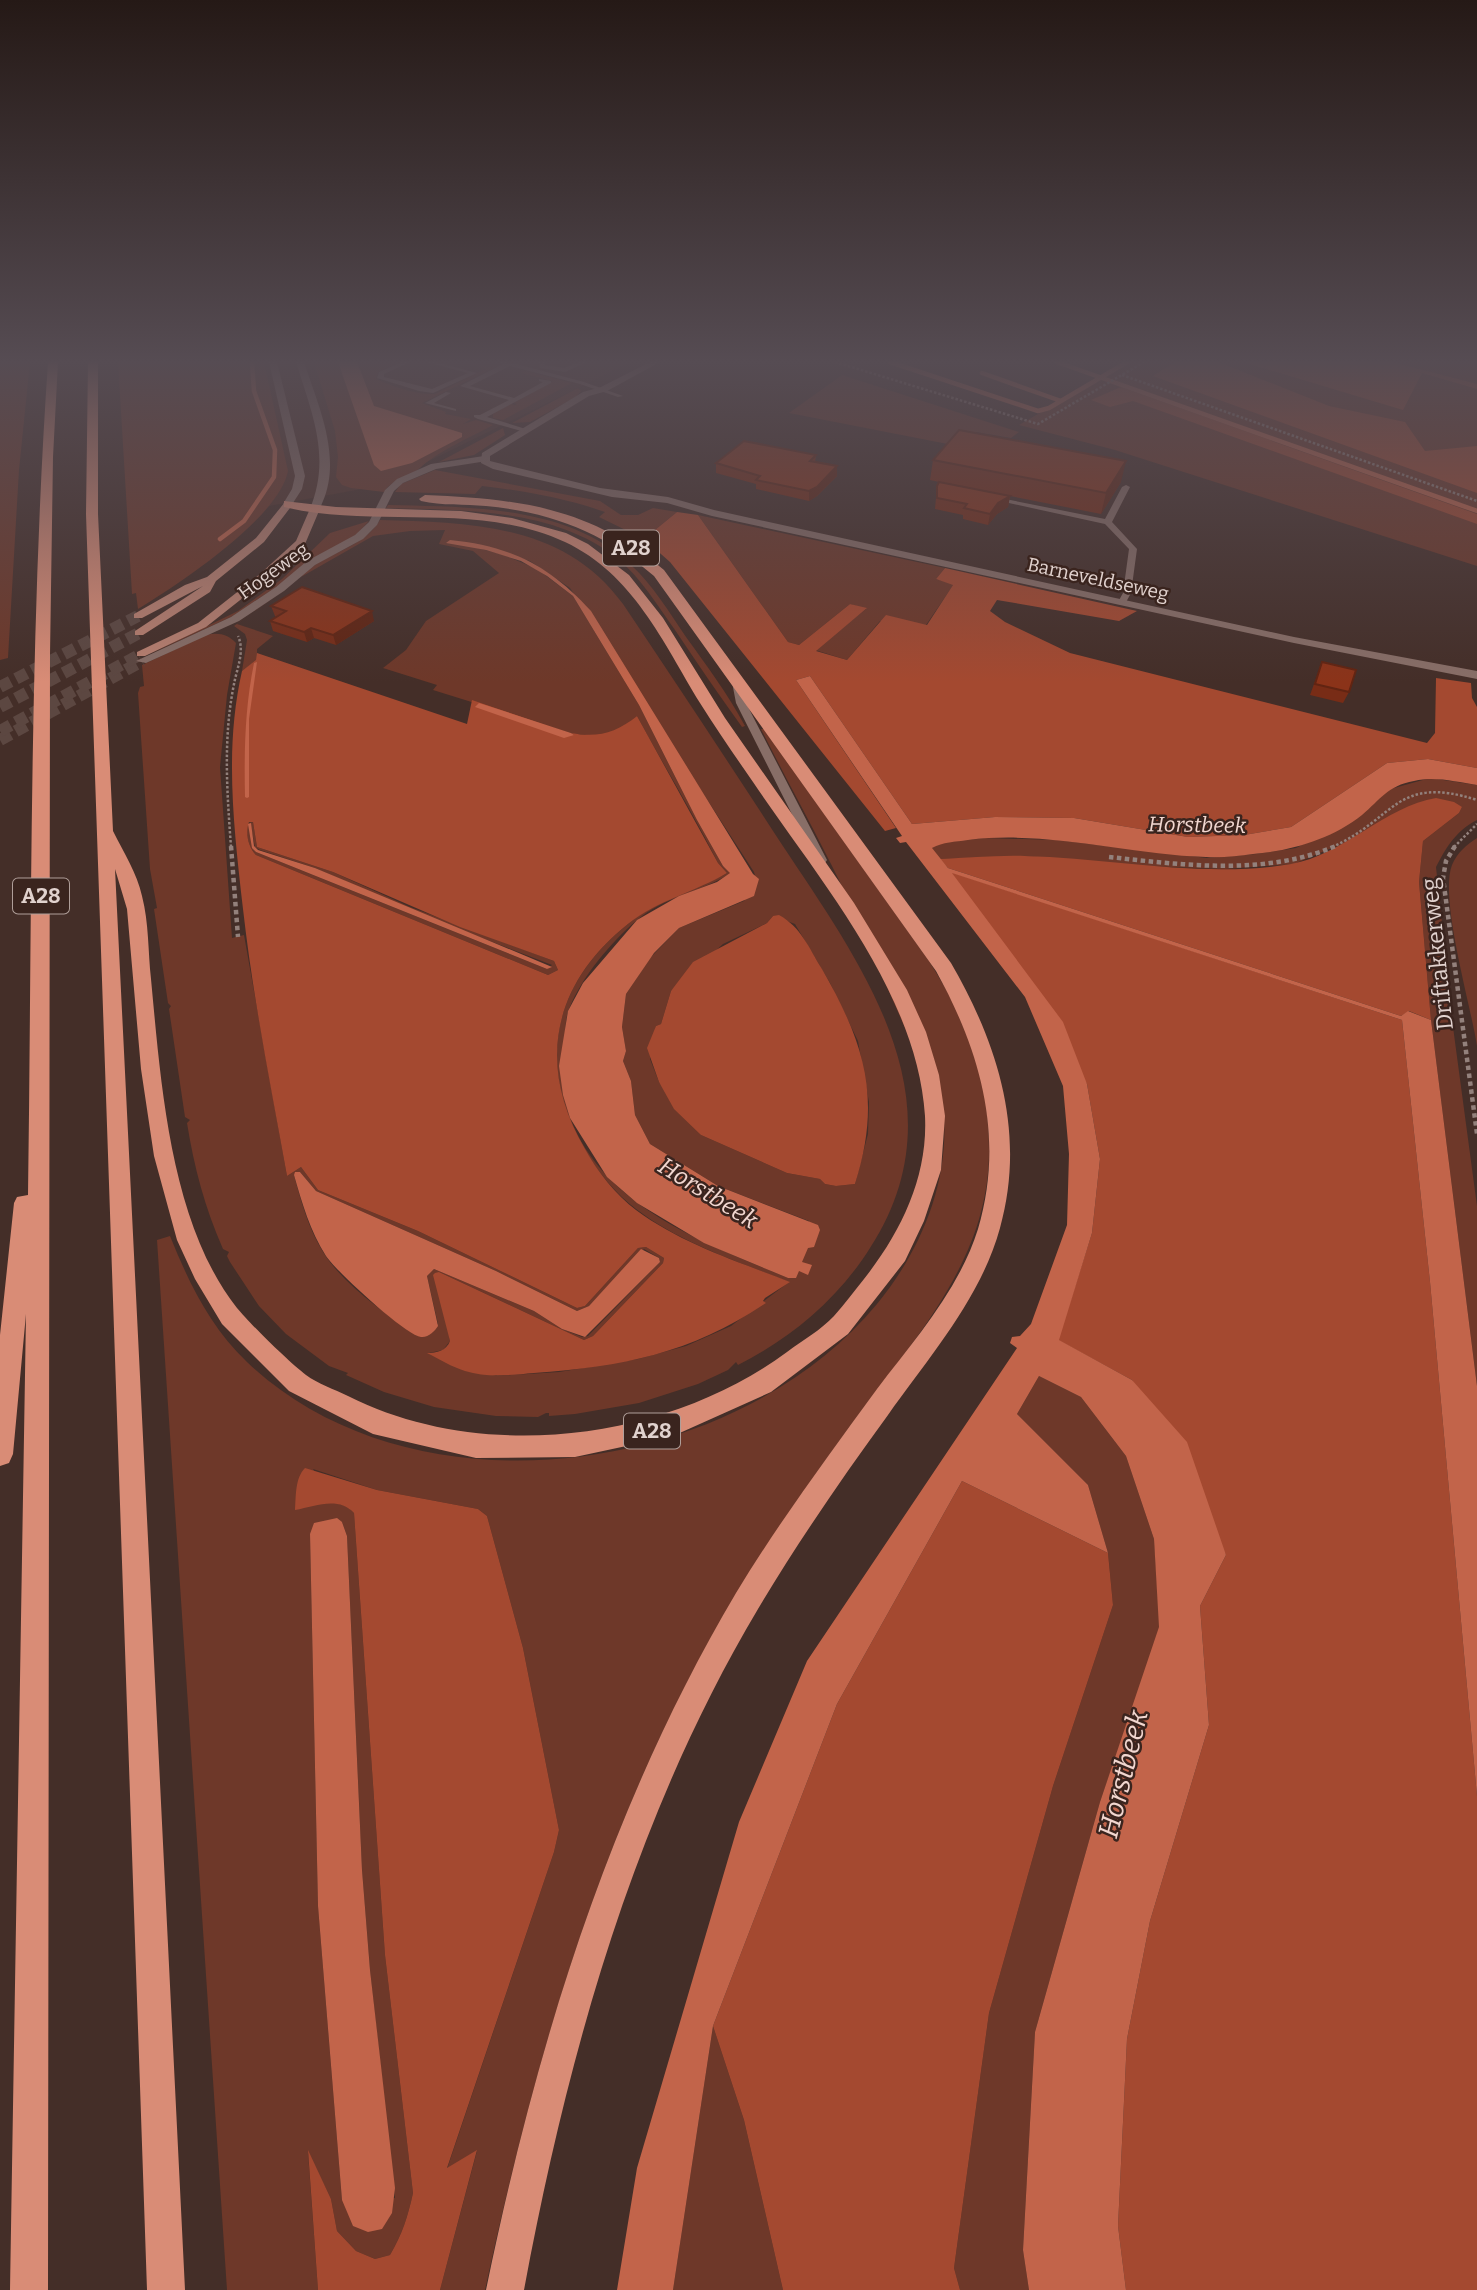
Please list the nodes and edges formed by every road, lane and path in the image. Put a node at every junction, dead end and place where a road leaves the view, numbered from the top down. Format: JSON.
{"nodes":[{"id":1,"x":47,"y":469,"type":"edge"},
{"id":2,"x":92,"y":469,"type":"edge"},
{"id":3,"x":298,"y":469,"type":"edge"},
{"id":4,"x":326,"y":469,"type":"edge"},
{"id":5,"x":427,"y":469,"type":"edge"},
{"id":6,"x":502,"y":469,"type":"edge"},
{"id":7,"x":1386,"y":469,"type":"edge"},
{"id":8,"x":1126,"y":487,"type":"edge"},
{"id":9,"x":985,"y":497,"type":"edge"},
{"id":10,"x":321,"y":498,"type":"junction"},
{"id":11,"x":347,"y":498,"type":"dead end"},
{"id":12,"x":1477,"y":501,"type":"edge"},
{"id":13,"x":380,"y":502,"type":"junction"},
{"id":14,"x":288,"y":504,"type":"junction"},
{"id":15,"x":314,"y":511,"type":"junction"},
{"id":16,"x":1108,"y":522,"type":"junction"},
{"id":17,"x":211,"y":579,"type":"junction"},
{"id":18,"x":1122,"y":602,"type":"junction"},
{"id":19,"x":138,"y":616,"type":"tunnel mouth"},
{"id":20,"x":220,"y":626,"type":"junction"},
{"id":21,"x":140,"y":647,"type":"junction"},
{"id":22,"x":1477,"y":676,"type":"edge"},
{"id":23,"x":737,"y":682,"type":"junction"},
{"id":24,"x":1477,"y":800,"type":"edge"},
{"id":25,"x":1477,"y":824,"type":"edge"},
{"id":26,"x":105,"y":831,"type":"junction"},
{"id":27,"x":1109,"y":858,"type":"dead end"},
{"id":28,"x":845,"y":906,"type":"junction"},
{"id":29,"x":238,"y":937,"type":"dead end"},
{"id":30,"x":38,"y":1068,"type":"junction"},
{"id":31,"x":1477,"y":1134,"type":"edge"},
{"id":32,"x":0,"y":1454,"type":"edge"},
{"id":33,"x":29,"y":2290,"type":"edge"},
{"id":34,"x":166,"y":2290,"type":"edge"},
{"id":35,"x":505,"y":2290,"type":"edge"}],
"edges":[{"from":1,"to":30,"type":"highway","number":"A28"},
{"from":2,"to":26,"type":"highway","number":"A28"},
{"from":3,"to":14,"type":"street"},
{"from":4,"to":10,"type":"street","name":"Hogeweg"},
{"from":5,"to":13,"type":"street","name":"Hogeweg"},
{"from":6,"to":18,"type":"street","name":"Barneveldseweg"},
{"from":7,"to":12,"type":"path"},
{"from":8,"to":16,"type":"lane"},
{"from":9,"to":16,"type":"lane"},
{"from":10,"to":11,"type":"highway"},
{"from":10,"to":14,"type":"highway"},
{"from":10,"to":15,"type":"street","name":"Hogeweg"},
{"from":13,"to":15,"type":"highway","number":"A28"},
{"from":13,"to":20,"type":"street","name":"Hogeweg"},
{"from":13,"to":23,"type":"highway","number":"A28"},
{"from":13,"to":28,"type":"highway","number":"A28"},
{"from":14,"to":15,"type":"highway"},
{"from":14,"to":17,"type":"main road","name":"Hogeweg"},
{"from":15,"to":21,"type":"main road","name":"Hogeweg"},
{"from":16,"to":18,"type":"lane"},
{"from":17,"to":19,"type":"main road"},
{"from":17,"to":21,"type":"main road","name":"Hogeweg"},
{"from":18,"to":22,"type":"street","name":"Barneveldseweg"},
{"from":20,"to":21,"type":"street","name":"Hogeweg"},
{"from":20,"to":29,"type":"path"},
{"from":23,"to":28,"type":"lane"},
{"from":23,"to":35,"type":"highway","number":"A28"},
{"from":24,"to":27,"type":"path"},
{"from":25,"to":31,"type":"path","name":"Driftakkerweg"},
{"from":26,"to":28,"type":"highway","number":"A28"},
{"from":26,"to":34,"type":"highway","number":"A28"},
{"from":30,"to":32,"type":"highway","number":"A28"},
{"from":30,"to":33,"type":"highway","number":"A28"}]}
